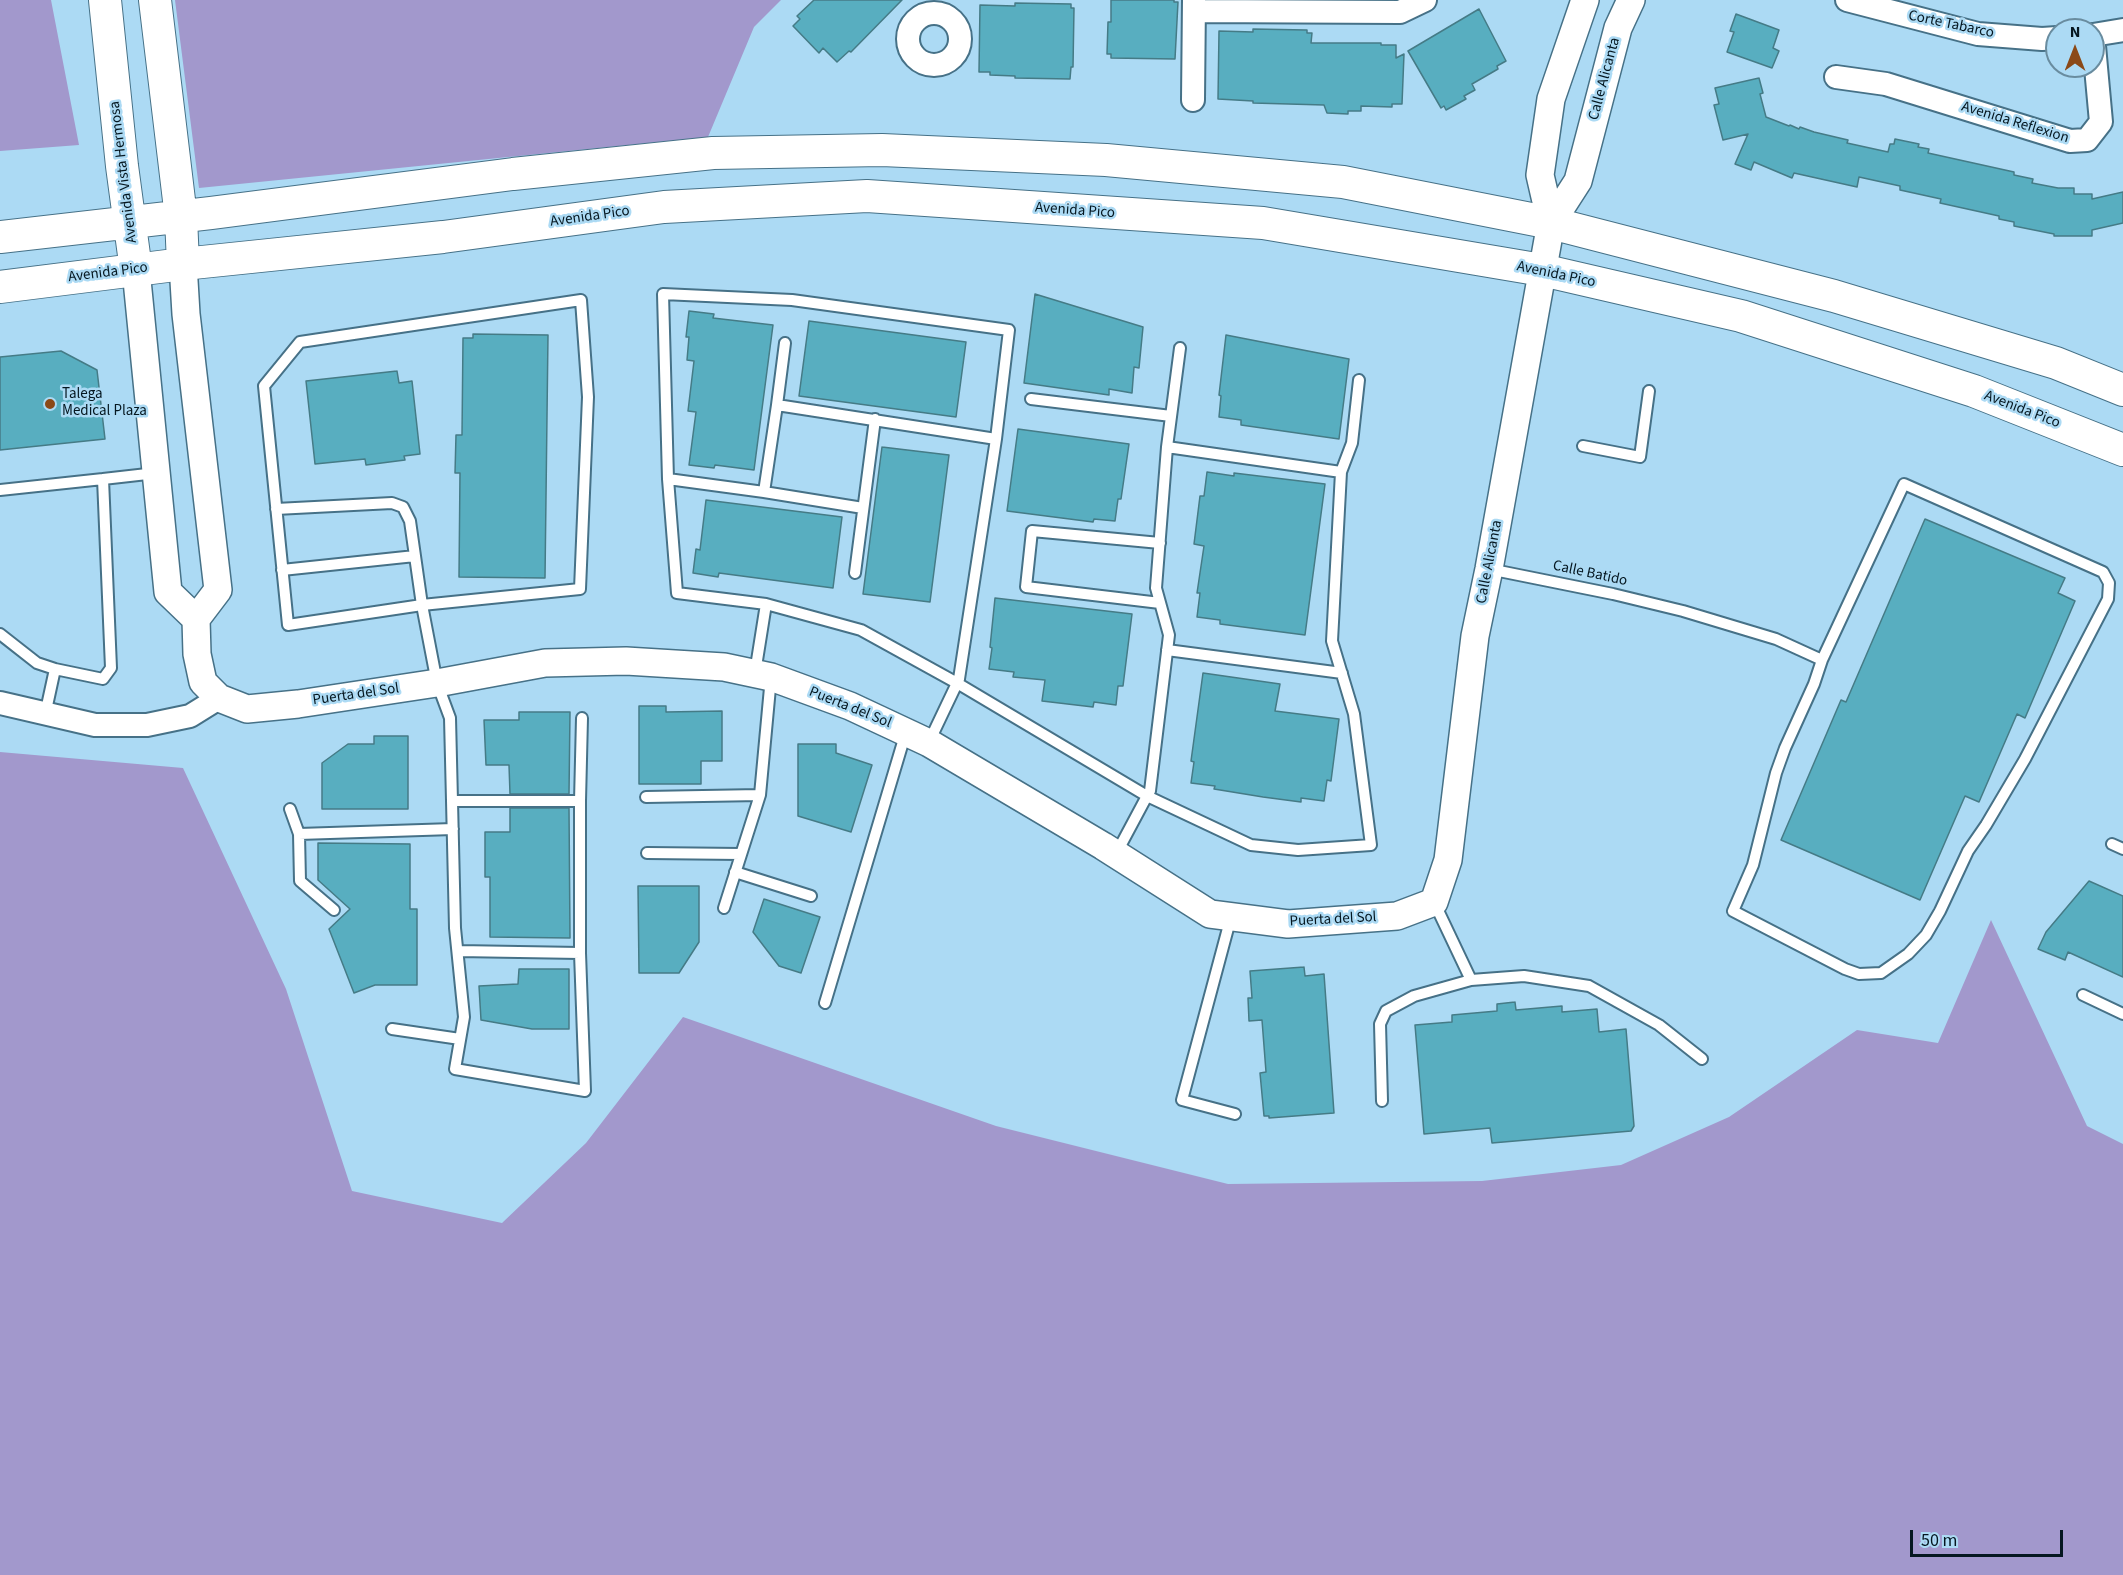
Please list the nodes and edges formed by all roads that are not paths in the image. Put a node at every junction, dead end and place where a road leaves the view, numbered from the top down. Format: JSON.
{"nodes":[{"id":1,"x":105,"y":0,"type":"edge"},
{"id":2,"x":155,"y":0,"type":"edge"},
{"id":3,"x":1425,"y":0,"type":"edge"},
{"id":4,"x":1585,"y":0,"type":"edge"},
{"id":5,"x":1631,"y":0,"type":"edge"},
{"id":6,"x":1847,"y":0,"type":"edge"},
{"id":7,"x":1194,"y":5,"type":"edge"},
{"id":8,"x":2123,"y":30,"type":"edge"},
{"id":9,"x":2105,"y":33,"type":"edge"},
{"id":10,"x":2045,"y":39,"type":"edge"},
{"id":11,"x":1836,"y":77,"type":"dead end"},
{"id":12,"x":2097,"y":78,"type":"edge"},
{"id":13,"x":1193,"y":100,"type":"dead end"},
{"id":14,"x":181,"y":217,"type":"junction"},
{"id":15,"x":130,"y":222,"type":"junction"},
{"id":16,"x":1551,"y":223,"type":"junction"},
{"id":17,"x":0,"y":237,"type":"edge"},
{"id":18,"x":183,"y":264,"type":"junction"},
{"id":19,"x":136,"y":270,"type":"junction"},
{"id":20,"x":1542,"y":270,"type":"junction"},
{"id":21,"x":0,"y":287,"type":"edge"},
{"id":22,"x":785,"y":343,"type":"dead end"},
{"id":23,"x":1180,"y":348,"type":"dead end"},
{"id":24,"x":1359,"y":380,"type":"dead end"},
{"id":25,"x":2123,"y":390,"type":"edge"},
{"id":26,"x":1649,"y":392,"type":"dead end"},
{"id":27,"x":1031,"y":399,"type":"dead end"},
{"id":28,"x":777,"y":405,"type":"junction"},
{"id":29,"x":1171,"y":416,"type":"junction"},
{"id":30,"x":875,"y":419,"type":"junction"},
{"id":31,"x":996,"y":438,"type":"junction"},
{"id":32,"x":1583,"y":446,"type":"dead end"},
{"id":33,"x":1167,"y":447,"type":"junction"},
{"id":34,"x":2123,"y":450,"type":"edge"},
{"id":35,"x":1341,"y":472,"type":"junction"},
{"id":36,"x":156,"y":473,"type":"junction"},
{"id":37,"x":103,"y":479,"type":"junction"},
{"id":38,"x":668,"y":479,"type":"junction"},
{"id":39,"x":0,"y":490,"type":"edge"},
{"id":40,"x":764,"y":492,"type":"junction"},
{"id":41,"x":863,"y":508,"type":"junction"},
{"id":42,"x":276,"y":509,"type":"junction"},
{"id":43,"x":1160,"y":543,"type":"junction"},
{"id":44,"x":415,"y":556,"type":"junction"},
{"id":45,"x":1489,"y":569,"type":"junction"},
{"id":46,"x":282,"y":570,"type":"junction"},
{"id":47,"x":855,"y":573,"type":"dead end"},
{"id":48,"x":1160,"y":603,"type":"junction"},
{"id":49,"x":766,"y":604,"type":"junction"},
{"id":50,"x":422,"y":605,"type":"junction"},
{"id":51,"x":196,"y":619,"type":"junction"},
{"id":52,"x":0,"y":634,"type":"edge"},
{"id":53,"x":1167,"y":650,"type":"junction"},
{"id":54,"x":1822,"y":660,"type":"junction"},
{"id":55,"x":55,"y":669,"type":"junction"},
{"id":56,"x":1342,"y":673,"type":"junction"},
{"id":57,"x":763,"y":675,"type":"junction"},
{"id":58,"x":436,"y":683,"type":"junction"},
{"id":59,"x":957,"y":683,"type":"junction"},
{"id":60,"x":219,"y":698,"type":"junction"},
{"id":61,"x":0,"y":703,"type":"edge"},
{"id":62,"x":45,"y":715,"type":"junction"},
{"id":63,"x":582,"y":718,"type":"dead end"},
{"id":64,"x":918,"y":737,"type":"junction"},
{"id":65,"x":759,"y":795,"type":"junction"},
{"id":66,"x":1147,"y":796,"type":"junction"},
{"id":67,"x":646,"y":797,"type":"dead end"},
{"id":68,"x":452,"y":801,"type":"junction"},
{"id":69,"x":580,"y":801,"type":"junction"},
{"id":70,"x":290,"y":809,"type":"dead end"},
{"id":71,"x":453,"y":829,"type":"junction"},
{"id":72,"x":299,"y":834,"type":"junction"},
{"id":73,"x":647,"y":853,"type":"dead end"},
{"id":74,"x":741,"y":854,"type":"junction"},
{"id":75,"x":1116,"y":855,"type":"junction"},
{"id":76,"x":735,"y":872,"type":"junction"},
{"id":77,"x":811,"y":896,"type":"dead end"},
{"id":78,"x":1434,"y":902,"type":"junction"},
{"id":79,"x":723,"y":908,"type":"dead end"},
{"id":80,"x":334,"y":910,"type":"dead end"},
{"id":81,"x":1231,"y":917,"type":"junction"},
{"id":82,"x":458,"y":951,"type":"junction"},
{"id":83,"x":580,"y":953,"type":"junction"},
{"id":84,"x":1472,"y":980,"type":"junction"},
{"id":85,"x":2083,"y":995,"type":"dead end"},
{"id":86,"x":825,"y":1003,"type":"dead end"},
{"id":87,"x":2123,"y":1014,"type":"edge"},
{"id":88,"x":392,"y":1029,"type":"dead end"},
{"id":89,"x":460,"y":1039,"type":"junction"},
{"id":90,"x":1702,"y":1059,"type":"dead end"},
{"id":91,"x":1382,"y":1101,"type":"dead end"},
{"id":92,"x":1235,"y":1114,"type":"dead end"}],
"edges":[{"from":1,"to":15,"type":"main road","name":"Avenida Vista Hermosa"},
{"from":2,"to":14,"type":"main road"},
{"from":3,"to":7,"type":"street"},
{"from":4,"to":16,"type":"street","name":"Calle Alicanta"},
{"from":5,"to":16,"type":"street","name":"Calle Alicanta"},
{"from":6,"to":10,"type":"street","name":"Corte Tabarco"},
{"from":7,"to":13,"type":"street"},
{"from":8,"to":9,"type":"street"},
{"from":11,"to":12,"type":"street","name":"Avenida Reflexion"},
{"from":14,"to":15,"type":"main road"},
{"from":14,"to":16,"type":"main road"},
{"from":14,"to":18,"type":"main road"},
{"from":15,"to":17,"type":"main road"},
{"from":15,"to":19,"type":"main road","name":"Avenida Vista Hermosa"},
{"from":16,"to":20,"type":"street","name":"Calle Alicanta"},
{"from":16,"to":25,"type":"main road"},
{"from":18,"to":19,"type":"main road","name":"Avenida Pico"},
{"from":18,"to":20,"type":"main road","name":"Avenida Pico"},
{"from":18,"to":51,"type":"street"},
{"from":19,"to":21,"type":"main road","name":"Avenida Pico"},
{"from":19,"to":36,"type":"street","name":"Avenida Vista Hermosa"},
{"from":20,"to":34,"type":"main road","name":"Avenida Pico"},
{"from":20,"to":45,"type":"street","name":"Calle Alicanta"},
{"from":22,"to":28,"type":"lane"},
{"from":23,"to":29,"type":"lane"},
{"from":24,"to":35,"type":"lane"},
{"from":26,"to":32,"type":"lane"},
{"from":27,"to":29,"type":"lane"},
{"from":28,"to":30,"type":"lane"},
{"from":28,"to":40,"type":"lane"},
{"from":29,"to":33,"type":"lane"},
{"from":30,"to":31,"type":"lane"},
{"from":30,"to":41,"type":"lane"},
{"from":31,"to":38,"type":"lane"},
{"from":31,"to":59,"type":"lane"},
{"from":33,"to":35,"type":"lane"},
{"from":33,"to":43,"type":"lane"},
{"from":35,"to":56,"type":"lane"},
{"from":36,"to":37,"type":"lane"},
{"from":36,"to":51,"type":"street","name":"Avenida Vista Hermosa"},
{"from":37,"to":39,"type":"lane"},
{"from":37,"to":55,"type":"lane"},
{"from":38,"to":40,"type":"lane"},
{"from":38,"to":49,"type":"lane"},
{"from":40,"to":41,"type":"lane"},
{"from":41,"to":47,"type":"lane"},
{"from":42,"to":44,"type":"lane"},
{"from":42,"to":46,"type":"lane"},
{"from":42,"to":50,"type":"lane"},
{"from":43,"to":48,"type":"lane"},
{"from":43,"to":48,"type":"lane"},
{"from":44,"to":46,"type":"lane"},
{"from":44,"to":50,"type":"lane"},
{"from":45,"to":54,"type":"lane","name":"Calle Batido"},
{"from":45,"to":78,"type":"street","name":"Calle Alicanta"},
{"from":46,"to":50,"type":"lane"},
{"from":48,"to":53,"type":"lane"},
{"from":49,"to":57,"type":"lane"},
{"from":49,"to":59,"type":"lane"},
{"from":50,"to":58,"type":"lane"},
{"from":51,"to":60,"type":"street"},
{"from":52,"to":55,"type":"lane"},
{"from":53,"to":56,"type":"lane"},
{"from":53,"to":66,"type":"lane"},
{"from":54,"to":54,"type":"lane"},
{"from":55,"to":62,"type":"lane"},
{"from":56,"to":66,"type":"lane"},
{"from":57,"to":58,"type":"street","name":"Puerta del Sol"},
{"from":57,"to":64,"type":"street","name":"Puerta del Sol"},
{"from":57,"to":65,"type":"lane"},
{"from":58,"to":60,"type":"street","name":"Puerta del Sol"},
{"from":58,"to":68,"type":"lane"},
{"from":59,"to":64,"type":"lane"},
{"from":59,"to":66,"type":"lane"},
{"from":60,"to":62,"type":"street"},
{"from":61,"to":62,"type":"street"},
{"from":63,"to":69,"type":"lane"},
{"from":64,"to":75,"type":"street","name":"Puerta del Sol"},
{"from":64,"to":86,"type":"lane"},
{"from":65,"to":67,"type":"lane"},
{"from":65,"to":74,"type":"lane"},
{"from":66,"to":75,"type":"lane"},
{"from":68,"to":69,"type":"lane"},
{"from":68,"to":71,"type":"lane"},
{"from":69,"to":83,"type":"lane"},
{"from":70,"to":72,"type":"lane"},
{"from":71,"to":72,"type":"lane"},
{"from":71,"to":82,"type":"lane"},
{"from":72,"to":80,"type":"lane"},
{"from":73,"to":74,"type":"lane"},
{"from":74,"to":76,"type":"lane"},
{"from":75,"to":81,"type":"street","name":"Puerta del Sol"},
{"from":76,"to":77,"type":"lane"},
{"from":76,"to":79,"type":"lane"},
{"from":78,"to":81,"type":"street","name":"Puerta del Sol"},
{"from":78,"to":84,"type":"lane"},
{"from":81,"to":92,"type":"lane"},
{"from":82,"to":83,"type":"lane"},
{"from":82,"to":89,"type":"lane"},
{"from":83,"to":89,"type":"lane"},
{"from":84,"to":90,"type":"lane"},
{"from":84,"to":91,"type":"lane"},
{"from":85,"to":87,"type":"lane"},
{"from":88,"to":89,"type":"lane"}]}
